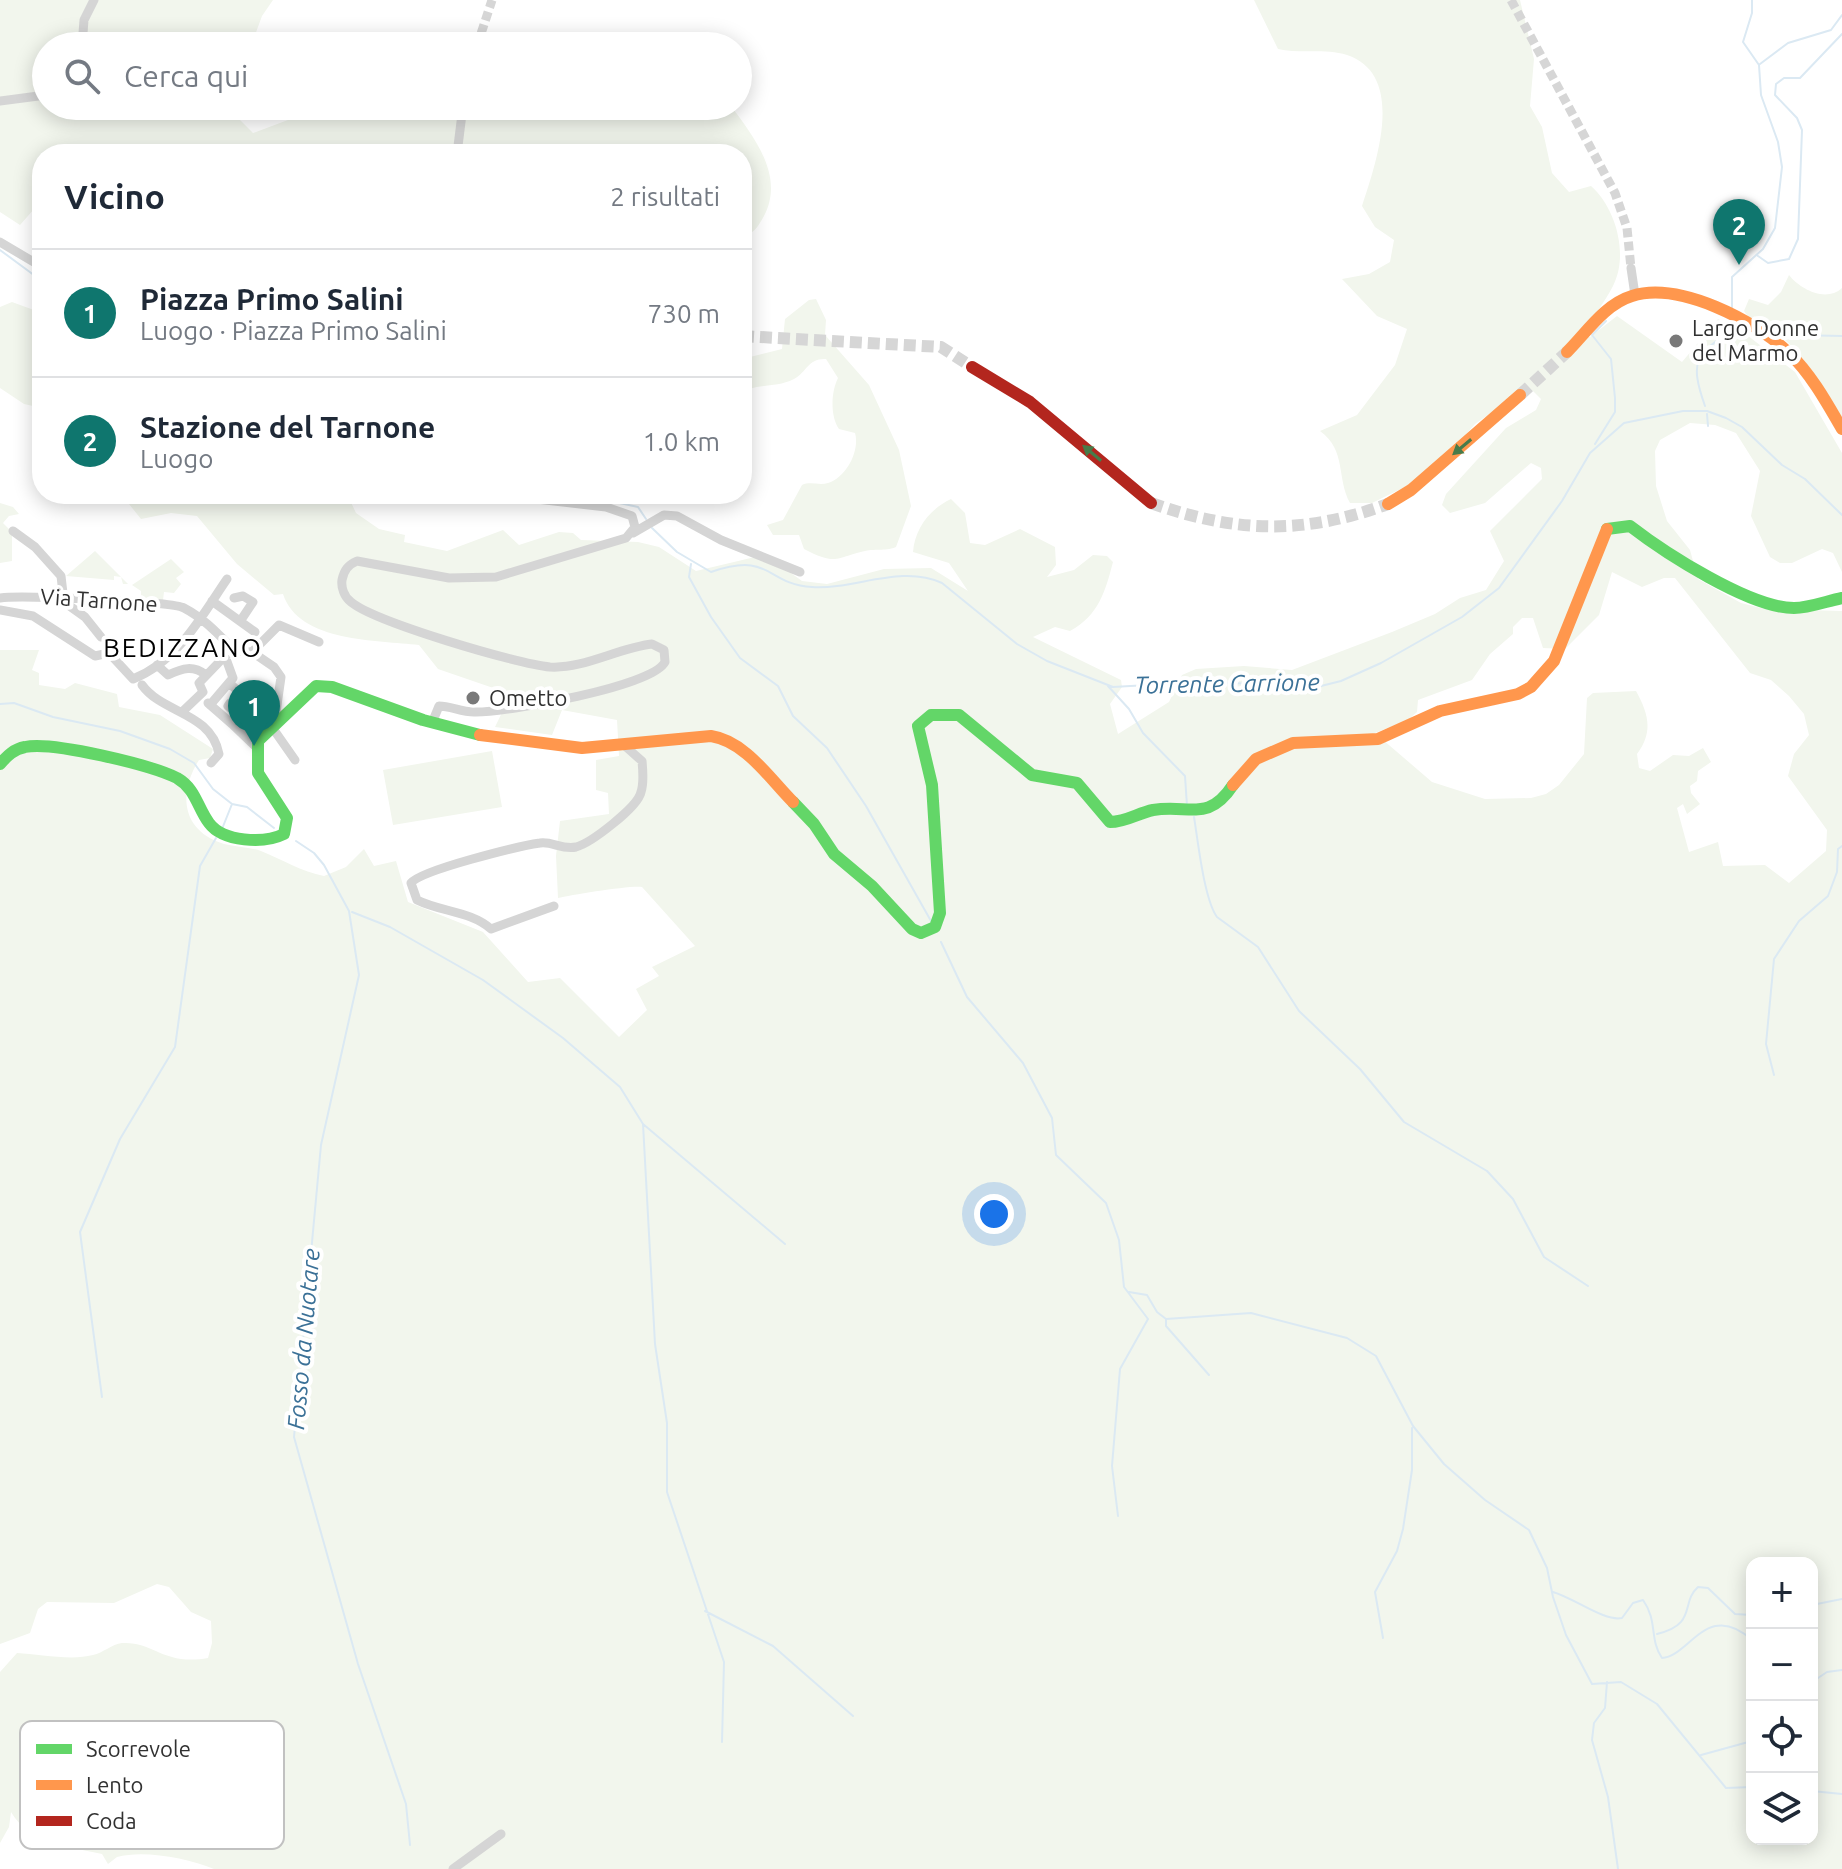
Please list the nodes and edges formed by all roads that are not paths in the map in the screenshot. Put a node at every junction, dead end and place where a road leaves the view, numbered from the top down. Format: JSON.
{"nodes":[{"id":1,"x":94,"y":0,"type":"edge"},
{"id":2,"x":83,"y":32,"type":"edge"},
{"id":3,"x":32,"y":97,"type":"edge"},
{"id":4,"x":0,"y":101,"type":"edge"},
{"id":5,"x":461,"y":120,"type":"edge"},
{"id":6,"x":458,"y":144,"type":"edge"},
{"id":7,"x":0,"y":242,"type":"edge"},
{"id":8,"x":32,"y":261,"type":"edge"},
{"id":9,"x":1631,"y":268,"type":"tunnel mouth"},
{"id":10,"x":1635,"y":295,"type":"junction"},
{"id":11,"x":1567,"y":352,"type":"tunnel mouth"},
{"id":12,"x":972,"y":367,"type":"tunnel mouth"},
{"id":13,"x":1520,"y":395,"type":"tunnel mouth"},
{"id":14,"x":1842,"y":429,"type":"edge"},
{"id":15,"x":1151,"y":503,"type":"tunnel mouth"},
{"id":16,"x":569,"y":504,"type":"edge"},
{"id":17,"x":1388,"y":504,"type":"tunnel mouth"},
{"id":18,"x":13,"y":531,"type":"dead end"},
{"id":19,"x":633,"y":533,"type":"junction"},
{"id":20,"x":800,"y":572,"type":"dead end"},
{"id":21,"x":227,"y":579,"type":"dead end"},
{"id":22,"x":0,"y":598,"type":"edge"},
{"id":23,"x":63,"y":598,"type":"junction"},
{"id":24,"x":234,"y":598,"type":"dead end"},
{"id":25,"x":1842,"y":598,"type":"edge"},
{"id":26,"x":212,"y":601,"type":"junction"},
{"id":27,"x":0,"y":610,"type":"edge"},
{"id":28,"x":201,"y":620,"type":"junction"},
{"id":29,"x":241,"y":620,"type":"junction"},
{"id":30,"x":255,"y":632,"type":"dead end"},
{"id":31,"x":319,"y":642,"type":"dead end"},
{"id":32,"x":108,"y":648,"type":"junction"},
{"id":33,"x":230,"y":652,"type":"junction"},
{"id":34,"x":252,"y":652,"type":"junction"},
{"id":35,"x":157,"y":665,"type":"junction"},
{"id":36,"x":231,"y":681,"type":"junction"},
{"id":37,"x":142,"y":685,"type":"dead end"},
{"id":38,"x":202,"y":686,"type":"junction"},
{"id":39,"x":250,"y":700,"type":"junction"},
{"id":40,"x":230,"y":703,"type":"dead end"},
{"id":41,"x":210,"y":705,"type":"junction"},
{"id":42,"x":182,"y":712,"type":"junction"},
{"id":43,"x":238,"y":714,"type":"junction"},
{"id":44,"x":432,"y":723,"type":"junction"},
{"id":45,"x":232,"y":724,"type":"junction"},
{"id":46,"x":272,"y":727,"type":"junction"},
{"id":47,"x":625,"y":746,"type":"junction"},
{"id":48,"x":256,"y":747,"type":"junction"},
{"id":49,"x":295,"y":760,"type":"dead end"},
{"id":50,"x":211,"y":763,"type":"dead end"},
{"id":51,"x":0,"y":764,"type":"edge"},
{"id":52,"x":554,"y":906,"type":"dead end"},
{"id":53,"x":501,"y":1834,"type":"dead end"},
{"id":54,"x":453,"y":1869,"type":"edge"}],
"edges":[{"from":1,"to":2,"type":"street"},
{"from":3,"to":4,"type":"street"},
{"from":5,"to":6,"type":"street"},
{"from":7,"to":8,"type":"street"},
{"from":9,"to":10,"type":"street"},
{"from":10,"to":11,"type":"street"},
{"from":10,"to":14,"type":"street"},
{"from":15,"to":12,"type":"street","one_way":true},
{"from":13,"to":17,"type":"street","one_way":true},
{"from":16,"to":19,"type":"street"},
{"from":18,"to":23,"type":"street"},
{"from":19,"to":20,"type":"street"},
{"from":19,"to":44,"type":"street"},
{"from":21,"to":26,"type":"street"},
{"from":22,"to":23,"type":"street","name":"Via Tarnone"},
{"from":23,"to":28,"type":"street","name":"Via Tarnone"},
{"from":23,"to":32,"type":"street"},
{"from":24,"to":29,"type":"street"},
{"from":25,"to":47,"type":"street"},
{"from":26,"to":28,"type":"street"},
{"from":26,"to":29,"type":"street"},
{"from":27,"to":32,"type":"street"},
{"from":28,"to":33,"type":"street","name":"Via Tarnone"},
{"from":28,"to":35,"type":"street"},
{"from":29,"to":30,"type":"street"},
{"from":31,"to":34,"type":"street"},
{"from":32,"to":35,"type":"street"},
{"from":33,"to":34,"type":"street"},
{"from":33,"to":36,"type":"street"},
{"from":33,"to":38,"type":"street"},
{"from":34,"to":46,"type":"street"},
{"from":35,"to":38,"type":"street"},
{"from":36,"to":39,"type":"street"},
{"from":36,"to":41,"type":"street"},
{"from":37,"to":42,"type":"street"},
{"from":38,"to":41,"type":"street"},
{"from":38,"to":42,"type":"street"},
{"from":39,"to":43,"type":"street"},
{"from":39,"to":46,"type":"street"},
{"from":40,"to":43,"type":"street"},
{"from":41,"to":45,"type":"street"},
{"from":42,"to":50,"type":"street"},
{"from":43,"to":45,"type":"street"},
{"from":44,"to":46,"type":"street"},
{"from":44,"to":47,"type":"street"},
{"from":45,"to":48,"type":"street"},
{"from":46,"to":48,"type":"street"},
{"from":46,"to":49,"type":"street"},
{"from":47,"to":52,"type":"street"},
{"from":48,"to":51,"type":"street"},
{"from":53,"to":54,"type":"street"}]}
